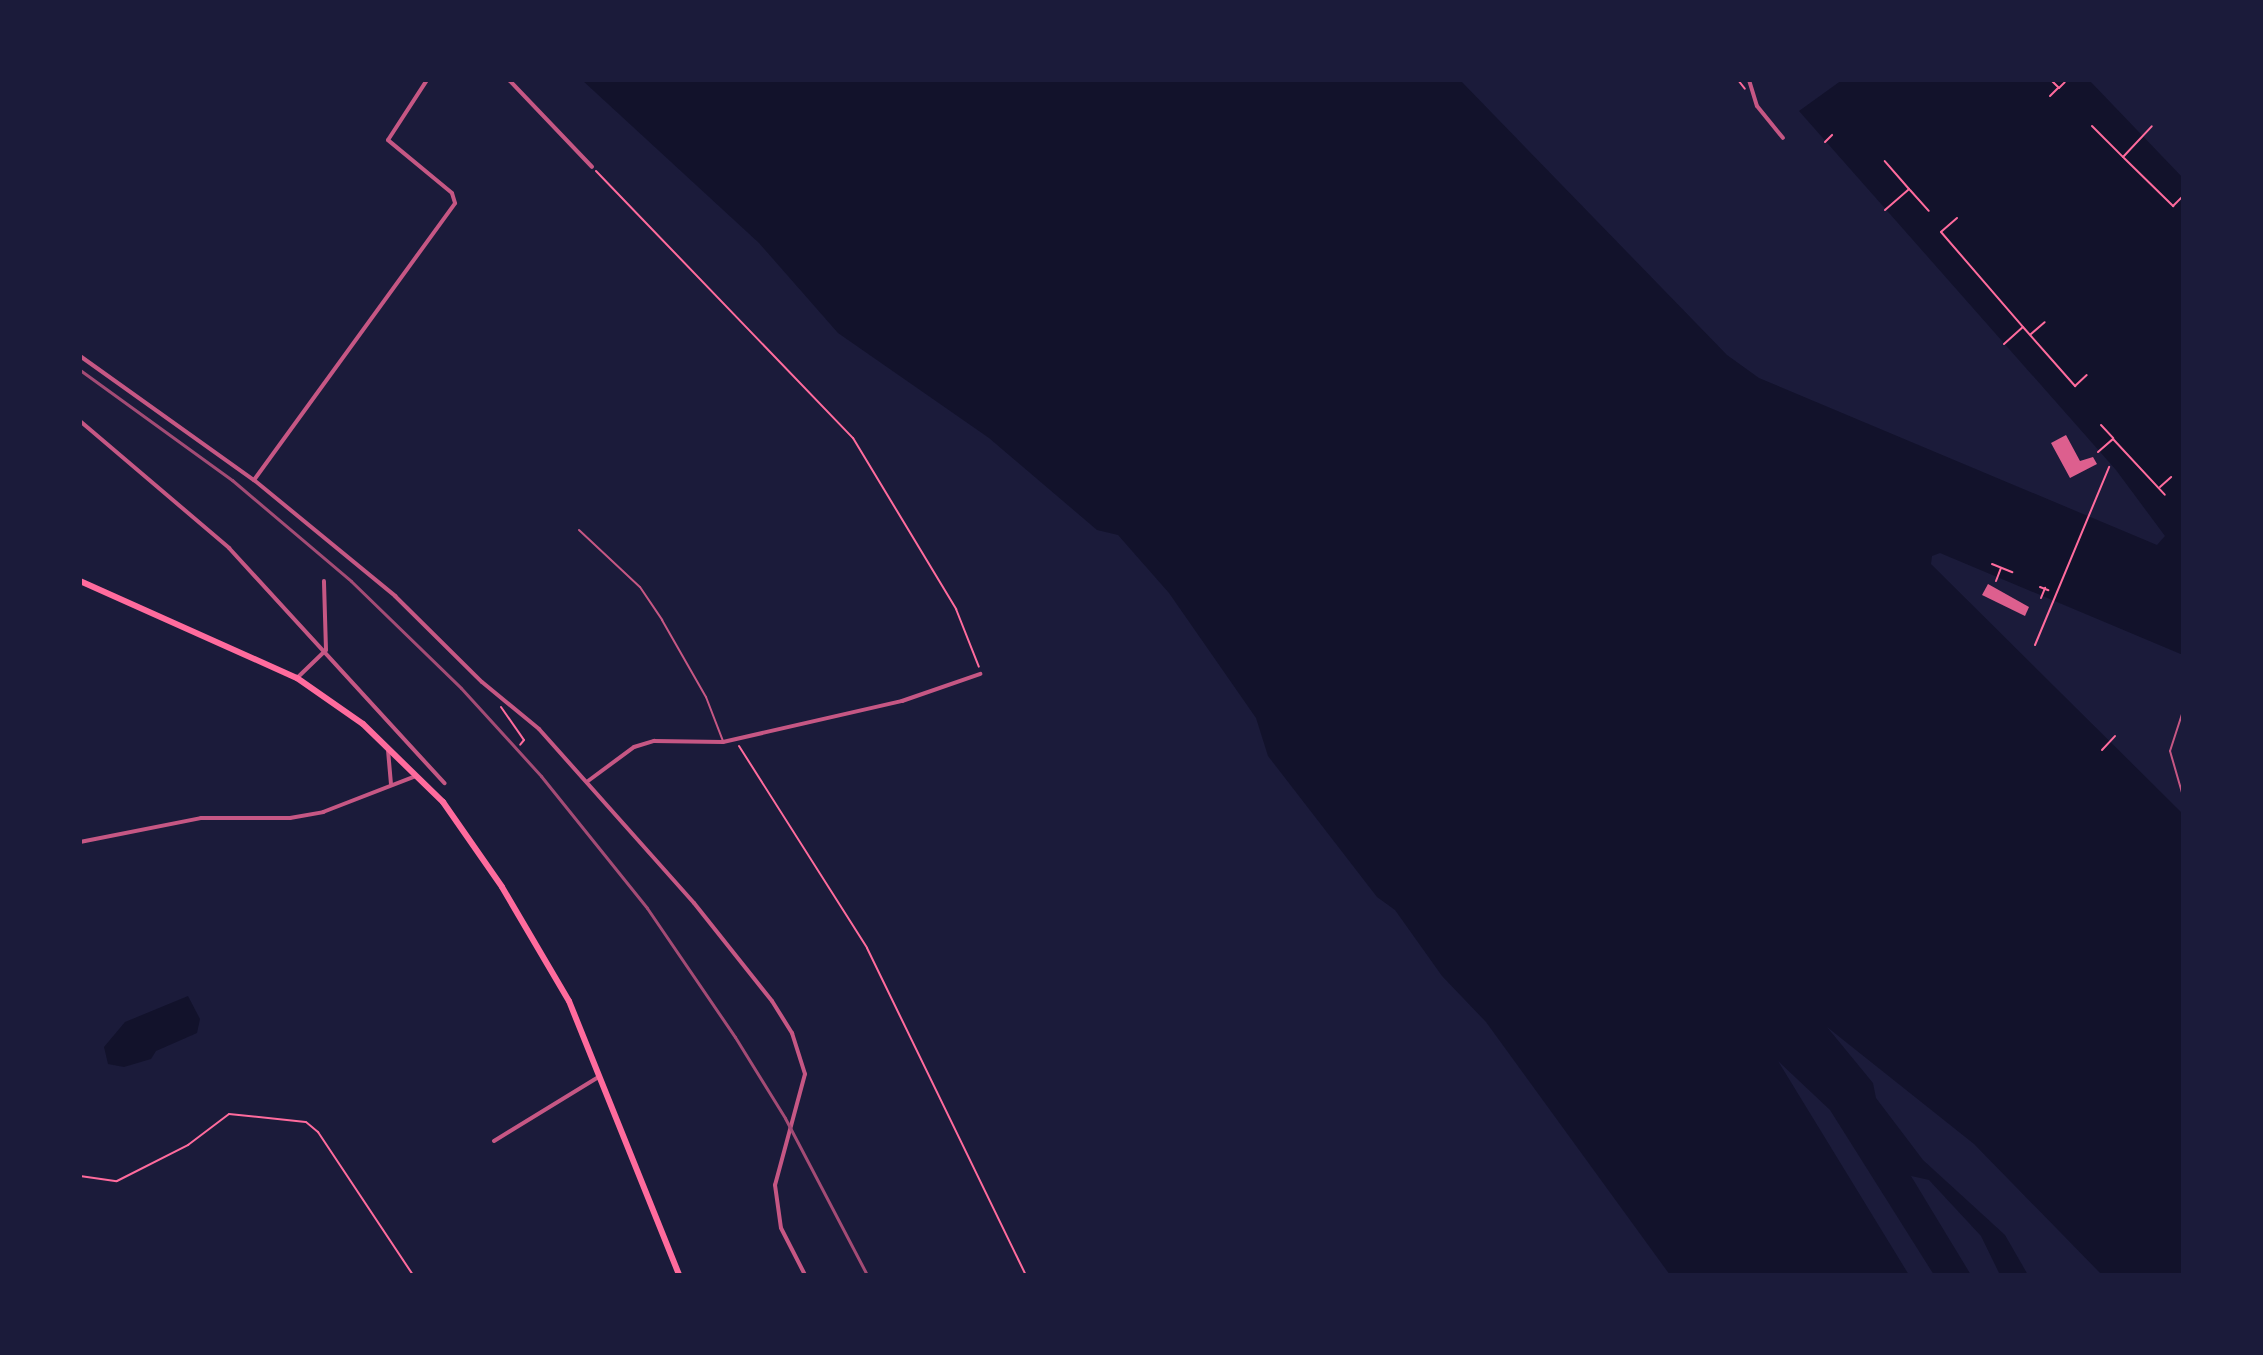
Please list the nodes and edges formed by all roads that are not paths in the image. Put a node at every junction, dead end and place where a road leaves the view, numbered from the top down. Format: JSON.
{"nodes":[{"id":1,"x":427,"y":80,"type":"edge"},
{"id":2,"x":509,"y":80,"type":"edge"},
{"id":3,"x":1749,"y":80,"type":"edge"},
{"id":4,"x":1783,"y":138,"type":"dead end"},
{"id":5,"x":592,"y":167,"type":"road end"},
{"id":6,"x":80,"y":356,"type":"edge"},
{"id":7,"x":80,"y":421,"type":"edge"},
{"id":8,"x":254,"y":480,"type":"junction"},
{"id":9,"x":579,"y":530,"type":"dead end"},
{"id":10,"x":80,"y":581,"type":"edge"},
{"id":11,"x":324,"y":581,"type":"dead end"},
{"id":12,"x":326,"y":650,"type":"junction"},
{"id":13,"x":980,"y":674,"type":"road end"},
{"id":14,"x":297,"y":678,"type":"junction"},
{"id":15,"x":2183,"y":711,"type":"edge"},
{"id":16,"x":383,"y":741,"type":"junction"},
{"id":17,"x":723,"y":742,"type":"junction"},
{"id":18,"x":419,"y":775,"type":"junction"},
{"id":19,"x":588,"y":781,"type":"junction"},
{"id":20,"x":444,"y":783,"type":"dead end"},
{"id":21,"x":391,"y":786,"type":"junction"},
{"id":22,"x":2183,"y":796,"type":"edge"},
{"id":23,"x":80,"y":842,"type":"edge"},
{"id":24,"x":600,"y":1076,"type":"junction"},
{"id":25,"x":494,"y":1141,"type":"dead end"},
{"id":26,"x":679,"y":1275,"type":"edge"},
{"id":27,"x":805,"y":1275,"type":"edge"}],
"edges":[{"from":1,"to":8,"type":"street"},
{"from":2,"to":5,"type":"street"},
{"from":3,"to":4,"type":"street"},
{"from":6,"to":8,"type":"street"},
{"from":7,"to":12,"type":"street"},
{"from":8,"to":19,"type":"street"},
{"from":9,"to":17,"type":"lane"},
{"from":10,"to":14,"type":"main road"},
{"from":11,"to":12,"type":"street"},
{"from":12,"to":14,"type":"street"},
{"from":12,"to":20,"type":"street"},
{"from":13,"to":17,"type":"street"},
{"from":14,"to":16,"type":"main road"},
{"from":15,"to":22,"type":"lane"},
{"from":16,"to":18,"type":"main road"},
{"from":16,"to":21,"type":"street"},
{"from":17,"to":19,"type":"street"},
{"from":18,"to":21,"type":"street"},
{"from":18,"to":24,"type":"main road"},
{"from":19,"to":27,"type":"street"},
{"from":21,"to":23,"type":"street"},
{"from":24,"to":25,"type":"street"},
{"from":24,"to":26,"type":"main road"}]}
